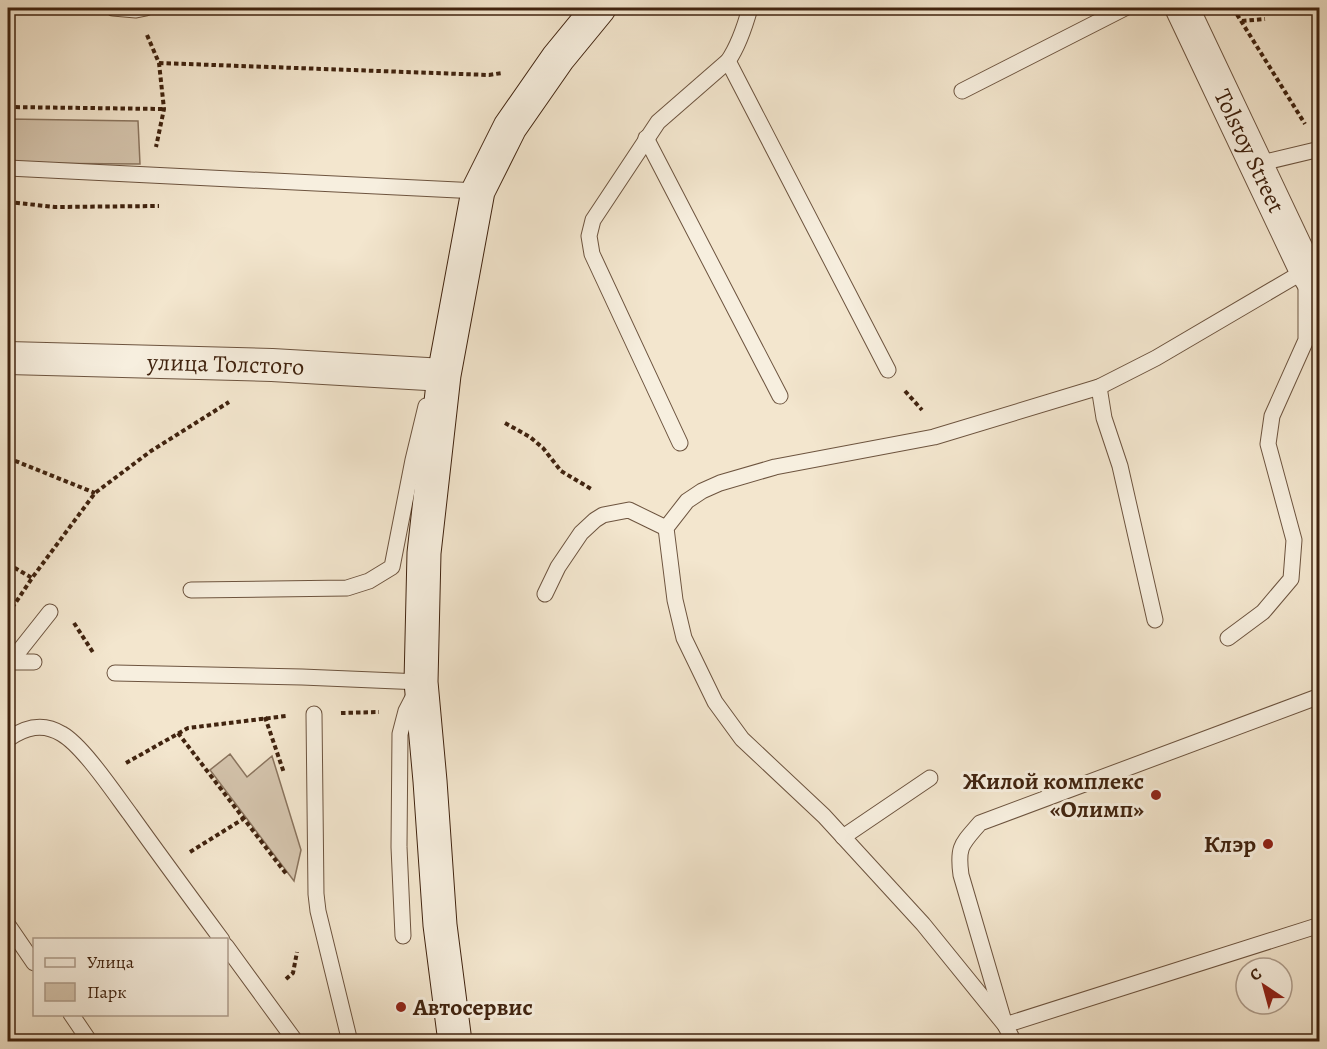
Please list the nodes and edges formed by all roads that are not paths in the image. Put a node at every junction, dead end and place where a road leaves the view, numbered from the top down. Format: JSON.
{"nodes":[{"id":1,"x":113,"y":8,"type":"edge"},
{"id":2,"x":598,"y":8,"type":"edge"},
{"id":3,"x":750,"y":8,"type":"edge"},
{"id":4,"x":1125,"y":8,"type":"edge"},
{"id":5,"x":1182,"y":8,"type":"edge"},
{"id":6,"x":141,"y":9,"type":"edge"},
{"id":7,"x":728,"y":61,"type":"junction"},
{"id":8,"x":962,"y":91,"type":"dead end"},
{"id":9,"x":646,"y":138,"type":"junction"},
{"id":10,"x":1320,"y":149,"type":"edge"},
{"id":11,"x":1257,"y":164,"type":"junction"},
{"id":12,"x":8,"y":168,"type":"edge"},
{"id":13,"x":478,"y":191,"type":"junction"},
{"id":14,"x":1313,"y":281,"type":"edge"},
{"id":15,"x":8,"y":358,"type":"edge"},
{"id":16,"x":888,"y":370,"type":"road end"},
{"id":17,"x":444,"y":375,"type":"junction"},
{"id":18,"x":1099,"y":387,"type":"junction"},
{"id":19,"x":780,"y":396,"type":"dead end"},
{"id":20,"x":680,"y":443,"type":"dead end"},
{"id":21,"x":666,"y":528,"type":"junction"},
{"id":22,"x":190,"y":590,"type":"dead end"},
{"id":23,"x":545,"y":594,"type":"dead end"},
{"id":24,"x":50,"y":612,"type":"road end"},
{"id":25,"x":1155,"y":620,"type":"dead end"},
{"id":26,"x":1228,"y":638,"type":"dead end"},
{"id":27,"x":34,"y":662,"type":"dead end"},
{"id":28,"x":9,"y":664,"type":"edge"},
{"id":29,"x":115,"y":673,"type":"road end"},
{"id":30,"x":421,"y":682,"type":"junction"},
{"id":31,"x":1320,"y":696,"type":"edge"},
{"id":32,"x":314,"y":714,"type":"road end"},
{"id":33,"x":8,"y":740,"type":"edge"},
{"id":34,"x":930,"y":778,"type":"dead end"},
{"id":35,"x":843,"y":837,"type":"junction"},
{"id":36,"x":8,"y":925,"type":"edge"},
{"id":37,"x":1320,"y":925,"type":"edge"},
{"id":38,"x":403,"y":936,"type":"dead end"},
{"id":39,"x":221,"y":938,"type":"edge"},
{"id":40,"x":228,"y":949,"type":"edge"},
{"id":41,"x":33,"y":962,"type":"edge"},
{"id":42,"x":71,"y":1016,"type":"edge"},
{"id":43,"x":1005,"y":1025,"type":"junction"},
{"id":44,"x":90,"y":1041,"type":"edge"},
{"id":45,"x":296,"y":1041,"type":"edge"},
{"id":46,"x":350,"y":1041,"type":"edge"},
{"id":47,"x":455,"y":1041,"type":"edge"},
{"id":48,"x":1014,"y":1041,"type":"edge"}],
"edges":[{"from":1,"to":6,"type":"lane"},
{"from":2,"to":13,"type":"main road"},
{"from":3,"to":7,"type":"lane"},
{"from":4,"to":8,"type":"lane"},
{"from":5,"to":11,"type":"main road","name":"Tolstoy Street"},
{"from":7,"to":9,"type":"lane"},
{"from":7,"to":16,"type":"lane"},
{"from":9,"to":19,"type":"lane"},
{"from":9,"to":20,"type":"lane"},
{"from":10,"to":11,"type":"lane"},
{"from":11,"to":14,"type":"main road","name":"Tolstoy Street"},
{"from":12,"to":13,"type":"lane"},
{"from":13,"to":17,"type":"main road"},
{"from":14,"to":18,"type":"lane"},
{"from":14,"to":26,"type":"lane"},
{"from":15,"to":17,"type":"street","name":"улица Толстого"},
{"from":17,"to":22,"type":"lane"},
{"from":17,"to":30,"type":"main road"},
{"from":18,"to":21,"type":"lane"},
{"from":18,"to":25,"type":"lane"},
{"from":21,"to":23,"type":"lane"},
{"from":21,"to":35,"type":"lane"},
{"from":24,"to":28,"type":"lane"},
{"from":27,"to":28,"type":"lane"},
{"from":29,"to":30,"type":"lane"},
{"from":30,"to":38,"type":"lane"},
{"from":30,"to":47,"type":"main road"},
{"from":31,"to":43,"type":"lane"},
{"from":32,"to":46,"type":"lane"},
{"from":33,"to":39,"type":"lane"},
{"from":34,"to":35,"type":"lane"},
{"from":35,"to":43,"type":"lane"},
{"from":36,"to":41,"type":"lane"},
{"from":37,"to":43,"type":"lane"},
{"from":40,"to":45,"type":"lane"},
{"from":42,"to":44,"type":"lane"},
{"from":43,"to":48,"type":"lane"}]}
